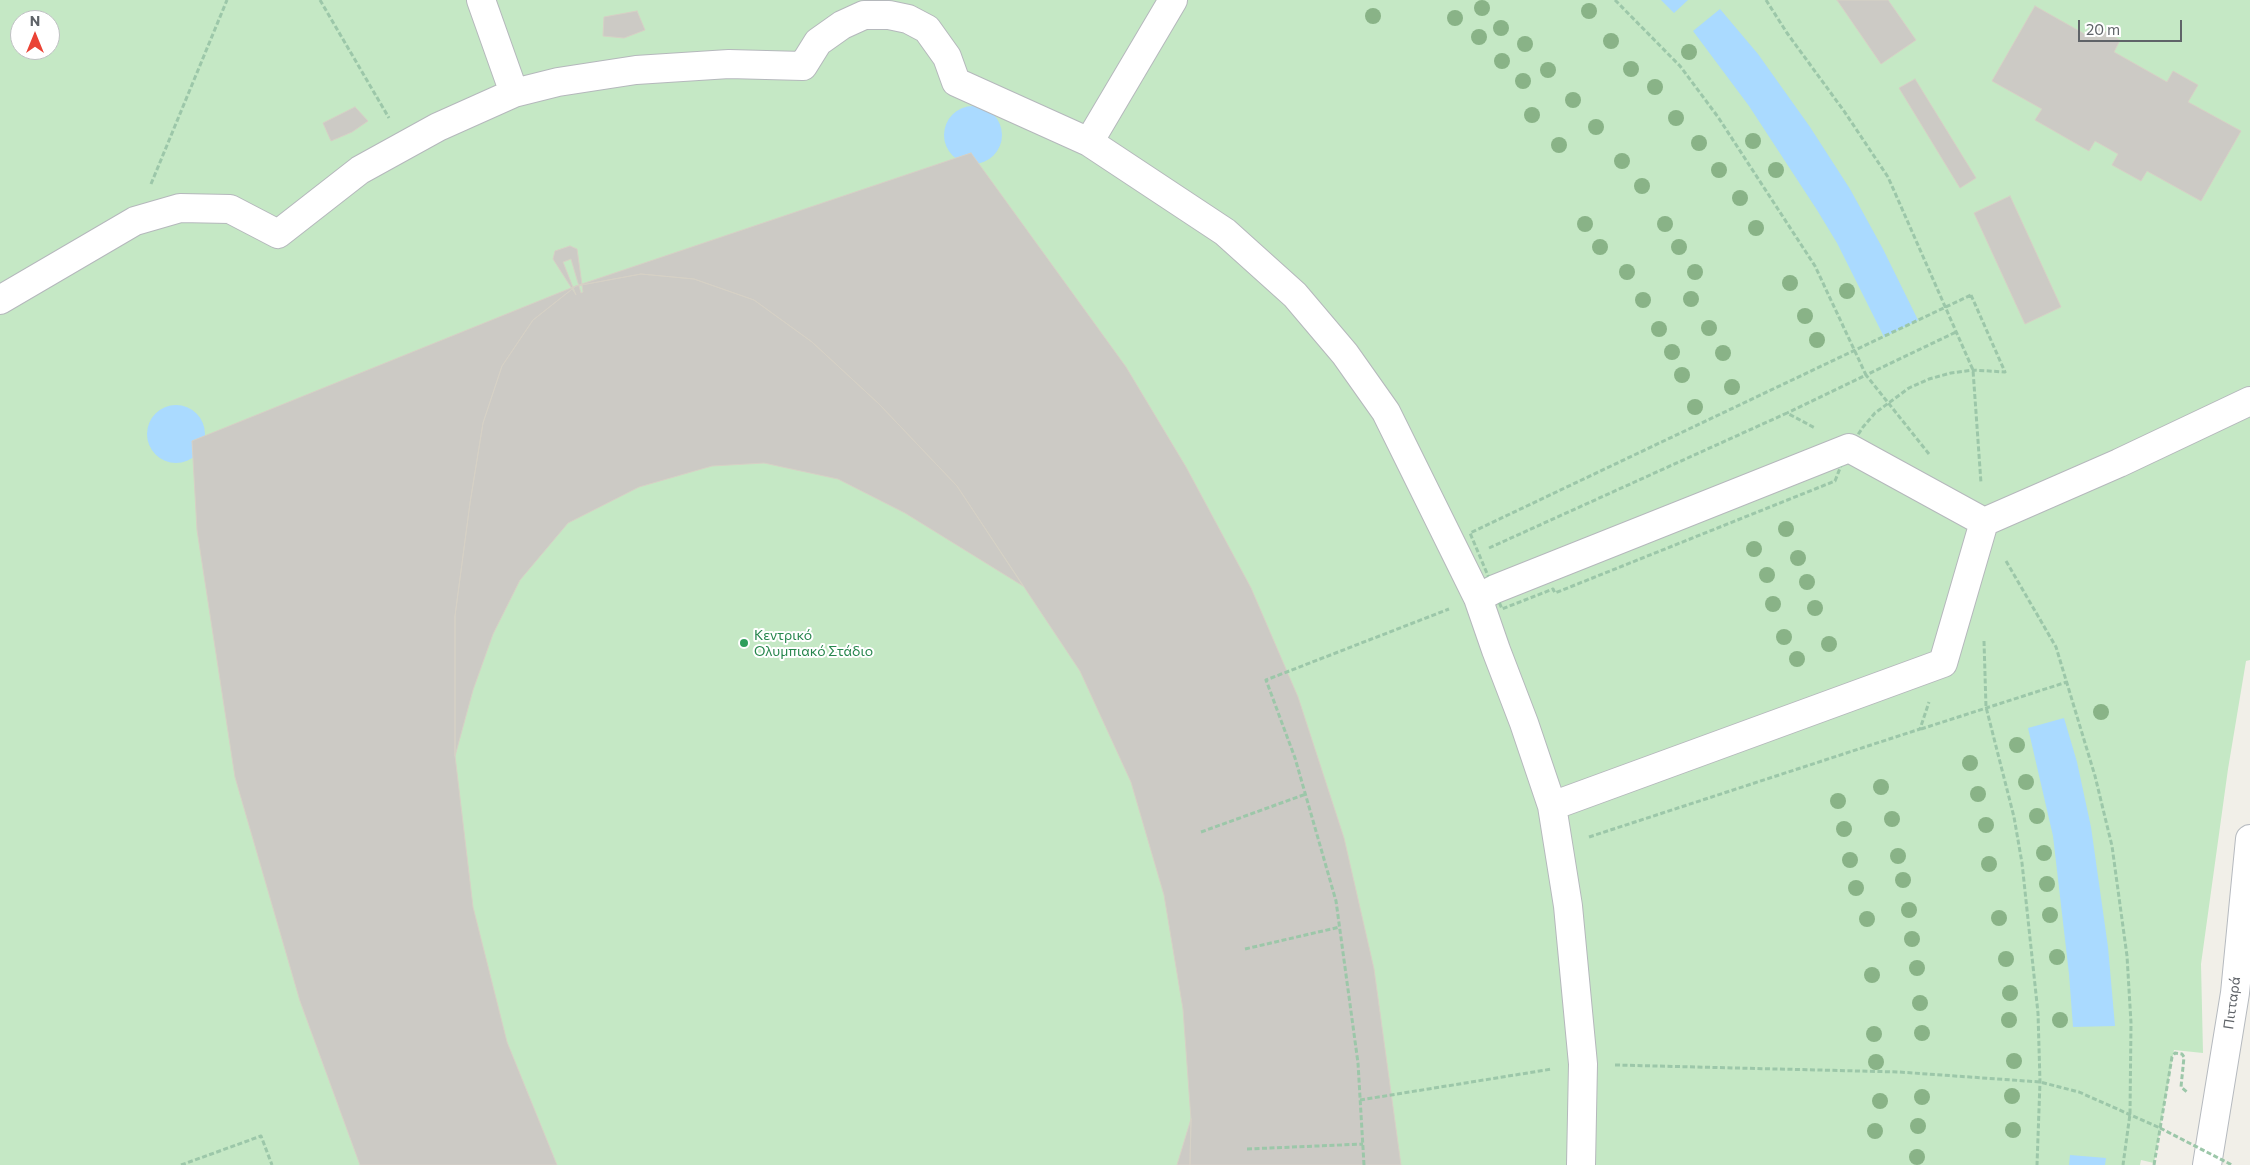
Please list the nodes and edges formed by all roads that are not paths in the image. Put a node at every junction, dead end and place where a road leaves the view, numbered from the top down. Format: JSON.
{"nodes":[{"id":1,"x":481,"y":0,"type":"edge"},
{"id":2,"x":1173,"y":0,"type":"edge"},
{"id":3,"x":514,"y":93,"type":"junction"},
{"id":4,"x":1088,"y":142,"type":"junction"},
{"id":5,"x":0,"y":300,"type":"edge"},
{"id":6,"x":2250,"y":401,"type":"edge"},
{"id":7,"x":1984,"y":522,"type":"junction"},
{"id":8,"x":1487,"y":594,"type":"junction"},
{"id":9,"x":1552,"y":806,"type":"junction"},
{"id":10,"x":2250,"y":839,"type":"edge"},
{"id":11,"x":1580,"y":1165,"type":"edge"},
{"id":12,"x":2207,"y":1165,"type":"edge"}],
"edges":[{"from":1,"to":3,"type":"street"},
{"from":2,"to":4,"type":"street"},
{"from":3,"to":4,"type":"street"},
{"from":3,"to":5,"type":"street"},
{"from":4,"to":8,"type":"street"},
{"from":6,"to":7,"type":"street"},
{"from":7,"to":8,"type":"street"},
{"from":7,"to":9,"type":"street"},
{"from":8,"to":9,"type":"street"},
{"from":9,"to":11,"type":"street"},
{"from":10,"to":12,"type":"street","name":"Πιτταρά"}]}
